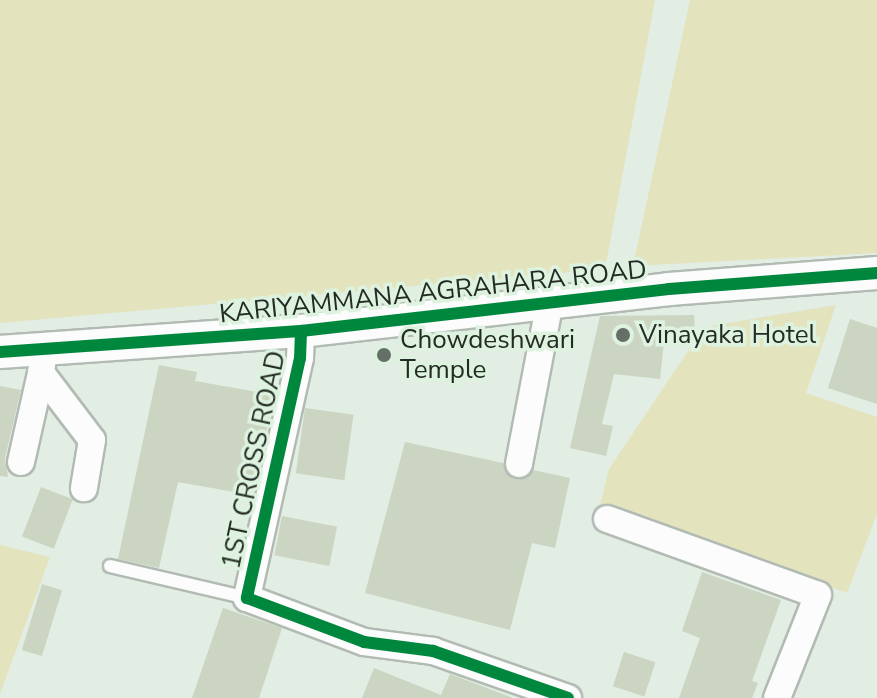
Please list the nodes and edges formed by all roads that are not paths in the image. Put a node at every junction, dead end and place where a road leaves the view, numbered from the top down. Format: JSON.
{"nodes":[{"id":1,"x":875,"y":278,"type":"edge"},
{"id":2,"x":549,"y":306,"type":"junction"},
{"id":3,"x":301,"y":331,"type":"junction"},
{"id":4,"x":0,"y":352,"type":"edge"},
{"id":5,"x":43,"y":361,"type":"junction"},
{"id":6,"x":21,"y":462,"type":"dead end"},
{"id":7,"x":519,"y":464,"type":"dead end"},
{"id":8,"x":84,"y":488,"type":"dead end"},
{"id":9,"x":607,"y":519,"type":"dead end"},
{"id":10,"x":110,"y":566,"type":"dead end"},
{"id":11,"x":247,"y":598,"type":"junction"},
{"id":12,"x":568,"y":698,"type":"edge"},
{"id":13,"x":777,"y":698,"type":"edge"}],
"edges":[{"from":1,"to":2,"type":"street","name":"KARIYAMMANA AGRAHARA ROAD"},
{"from":2,"to":3,"type":"street","name":"KARIYAMMANA AGRAHARA ROAD"},
{"from":2,"to":7,"type":"street"},
{"from":3,"to":5,"type":"street","name":"KARIYAMMANA AGRAHARA ROAD"},
{"from":3,"to":11,"type":"street","name":"1ST CROSS ROAD"},
{"from":4,"to":5,"type":"street","name":"KARIYAMMANA AGRAHARA ROAD"},
{"from":5,"to":6,"type":"street"},
{"from":5,"to":8,"type":"street"},
{"from":9,"to":13,"type":"street"},
{"from":10,"to":11,"type":"lane","name":"1ST CROSS ROAD"},
{"from":11,"to":12,"type":"street"}]}
